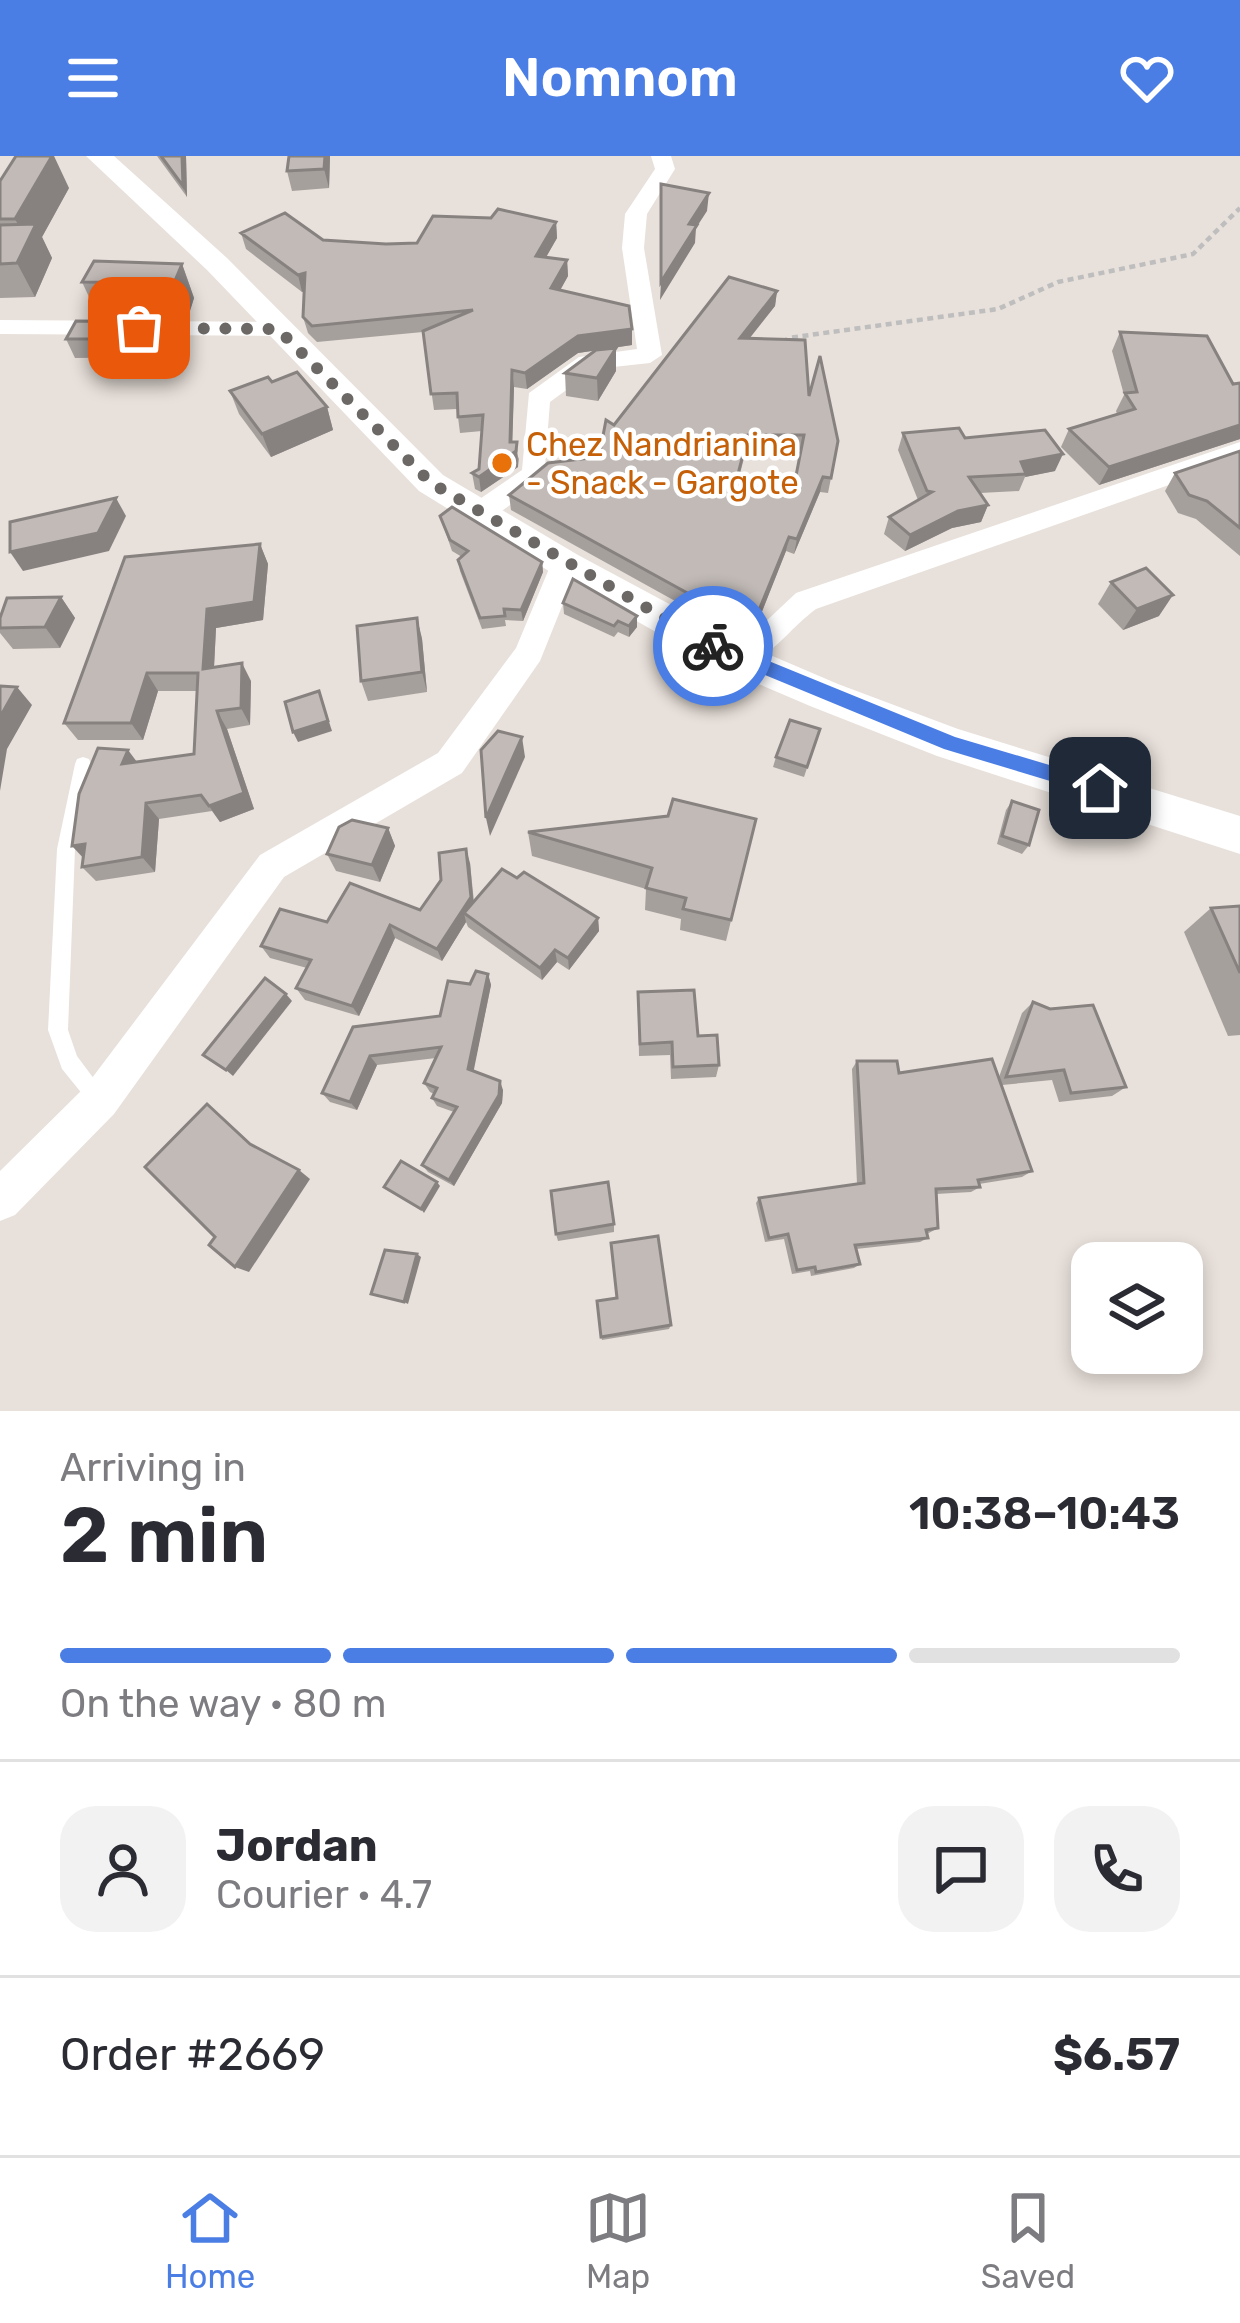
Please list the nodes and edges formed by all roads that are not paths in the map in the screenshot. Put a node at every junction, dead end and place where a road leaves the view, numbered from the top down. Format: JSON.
{"nodes":[{"id":1,"x":99,"y":156,"type":"edge"},
{"id":2,"x":661,"y":156,"type":"edge"},
{"id":3,"x":0,"y":327,"type":"edge"},
{"id":4,"x":278,"y":329,"type":"junction"},
{"id":5,"x":1240,"y":451,"type":"edge"},
{"id":6,"x":482,"y":512,"type":"junction"},
{"id":7,"x":565,"y":564,"type":"junction"},
{"id":8,"x":728,"y":654,"type":"junction"},
{"id":9,"x":83,"y":764,"type":"dead end"},
{"id":10,"x":1240,"y":835,"type":"edge"},
{"id":11,"x":100,"y":1100,"type":"junction"},
{"id":12,"x":0,"y":1200,"type":"edge"}],
"edges":[{"from":1,"to":4,"type":"street"},
{"from":2,"to":6,"type":"street"},
{"from":3,"to":4,"type":"street"},
{"from":4,"to":6,"type":"street"},
{"from":5,"to":8,"type":"street"},
{"from":6,"to":7,"type":"street"},
{"from":7,"to":8,"type":"street"},
{"from":7,"to":11,"type":"street"},
{"from":8,"to":10,"type":"street"},
{"from":9,"to":11,"type":"lane"},
{"from":11,"to":12,"type":"street"}]}
